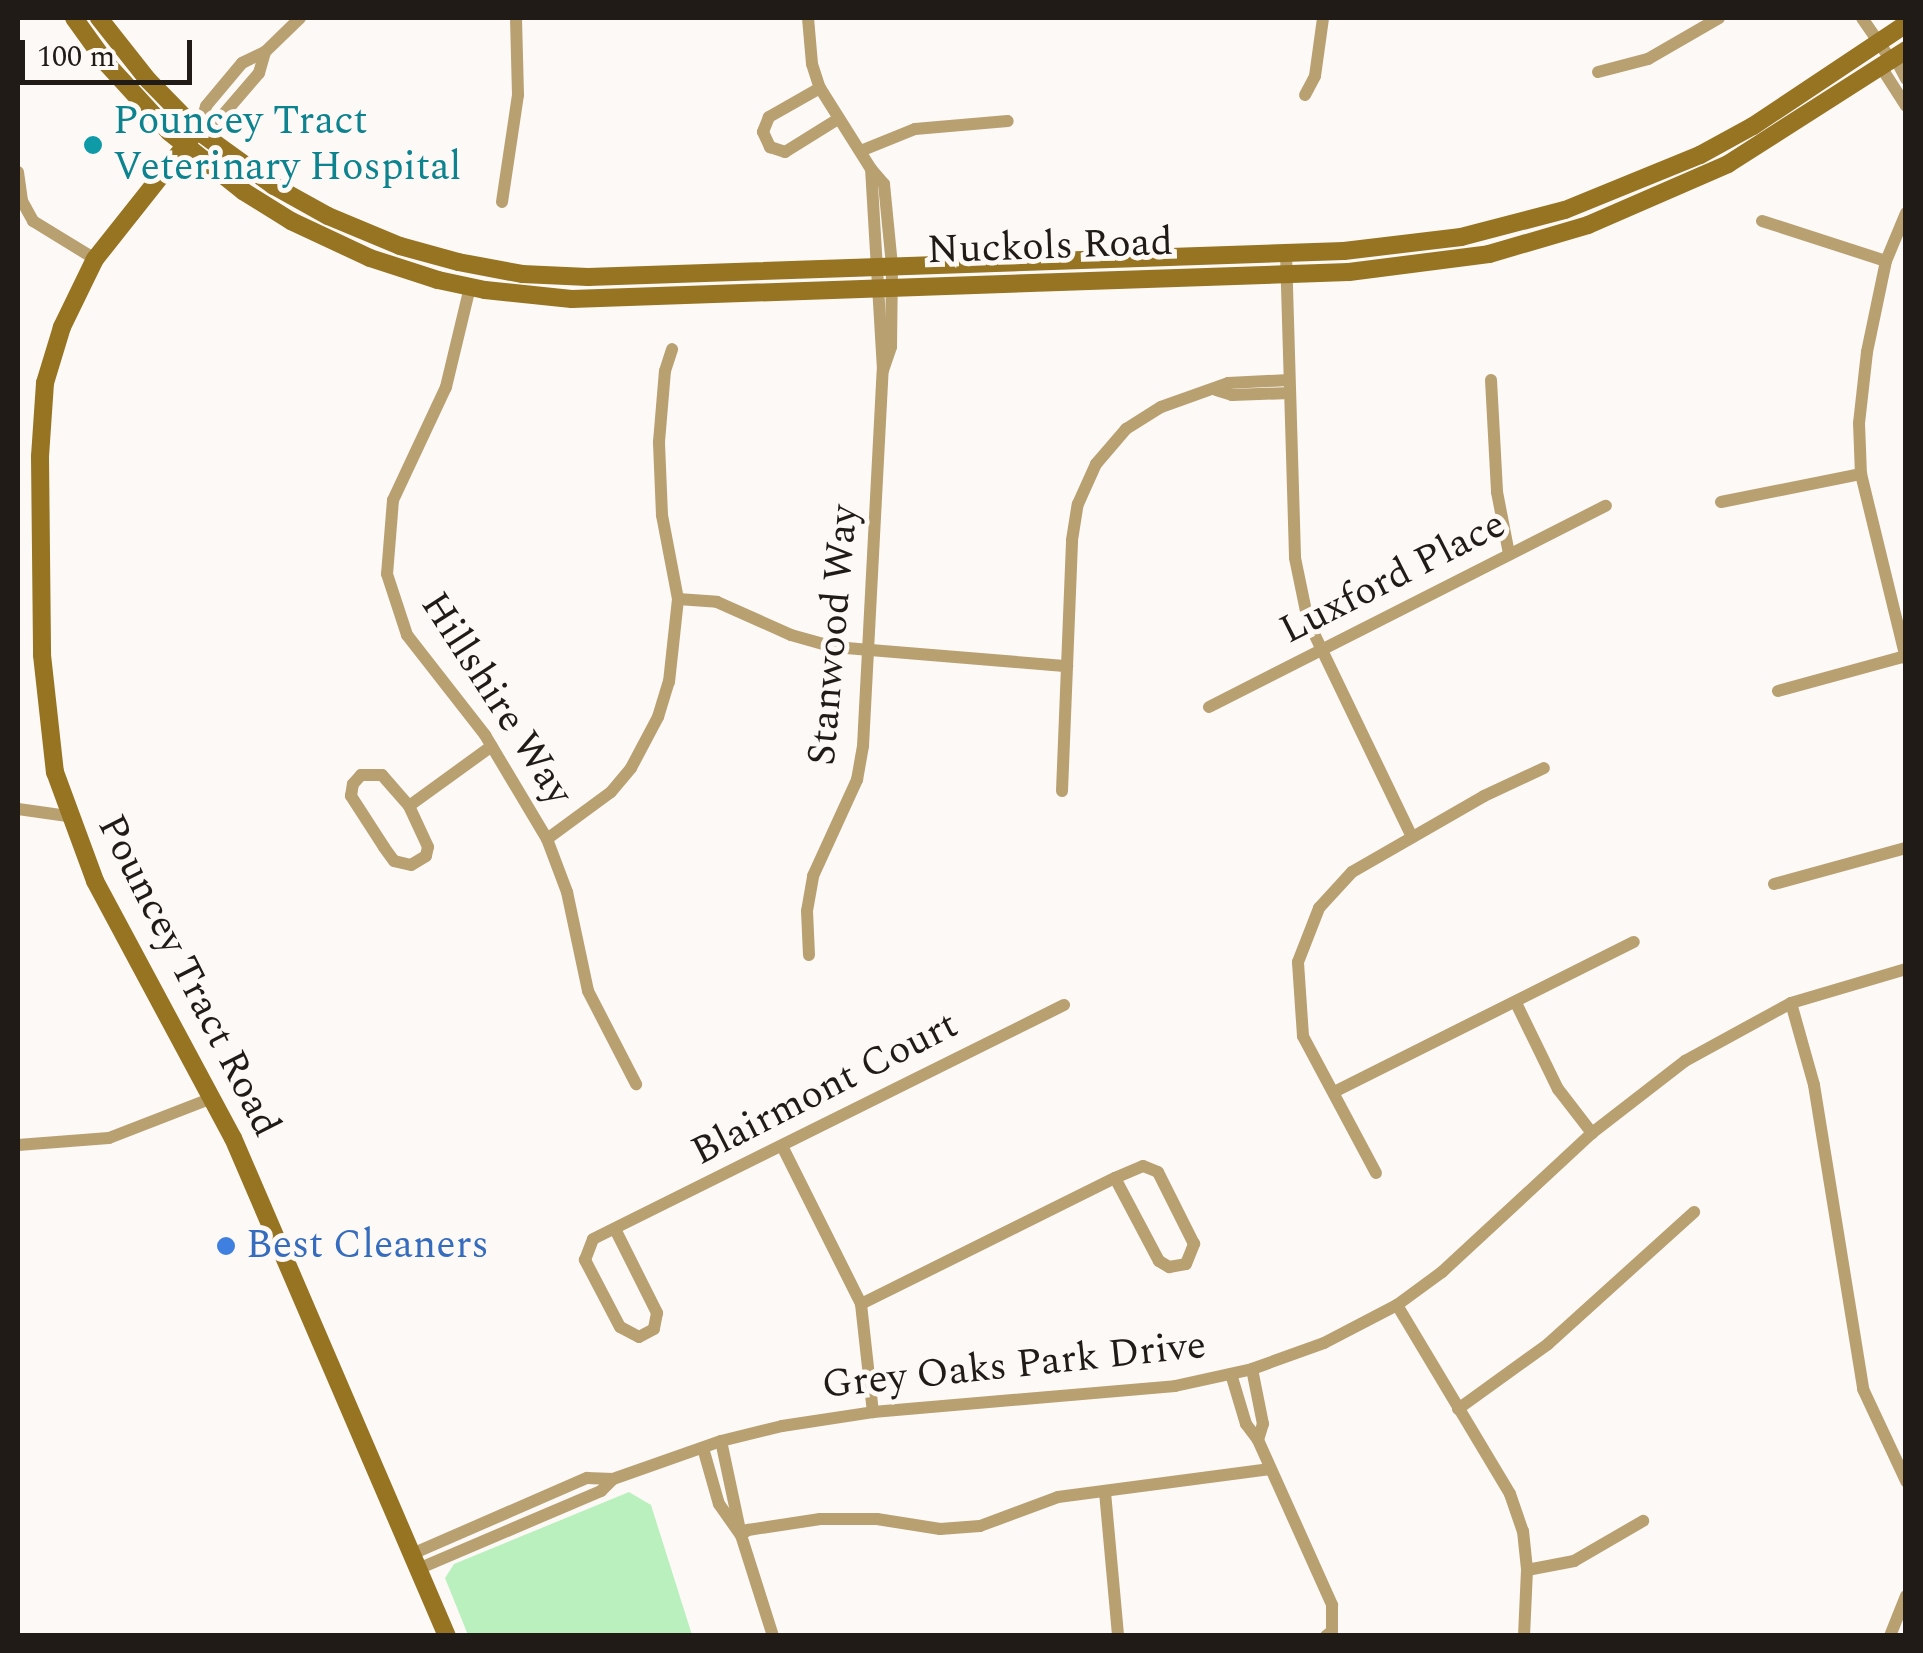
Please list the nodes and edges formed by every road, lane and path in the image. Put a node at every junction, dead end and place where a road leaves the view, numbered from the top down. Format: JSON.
{"nodes":[{"id":1,"x":74,"y":18,"type":"edge"},
{"id":2,"x":99,"y":18,"type":"edge"},
{"id":3,"x":300,"y":18,"type":"edge"},
{"id":4,"x":516,"y":18,"type":"edge"},
{"id":5,"x":808,"y":18,"type":"edge"},
{"id":6,"x":1322,"y":18,"type":"edge"},
{"id":7,"x":1719,"y":18,"type":"edge"},
{"id":8,"x":1862,"y":18,"type":"edge"},
{"id":9,"x":1906,"y":24,"type":"edge"},
{"id":10,"x":1880,"y":42,"type":"junction"},
{"id":11,"x":1893,"y":59,"type":"edge"},
{"id":12,"x":1598,"y":72,"type":"dead end"},
{"id":13,"x":1906,"y":79,"type":"edge"},
{"id":14,"x":820,"y":88,"type":"junction"},
{"id":15,"x":1304,"y":95,"type":"dead end"},
{"id":16,"x":1906,"y":106,"type":"edge"},
{"id":17,"x":838,"y":120,"type":"junction"},
{"id":18,"x":1008,"y":121,"type":"dead end"},
{"id":19,"x":198,"y":131,"type":"junction"},
{"id":20,"x":184,"y":145,"type":"junction"},
{"id":21,"x":863,"y":150,"type":"junction"},
{"id":22,"x":18,"y":172,"type":"edge"},
{"id":23,"x":502,"y":202,"type":"dead end"},
{"id":24,"x":1906,"y":213,"type":"edge"},
{"id":25,"x":1762,"y":221,"type":"dead end"},
{"id":26,"x":1285,"y":253,"type":"junction"},
{"id":27,"x":95,"y":259,"type":"junction"},
{"id":28,"x":1886,"y":261,"type":"junction"},
{"id":29,"x":885,"y":267,"type":"junction"},
{"id":30,"x":1286,"y":274,"type":"junction"},
{"id":31,"x":470,"y":287,"type":"junction"},
{"id":32,"x":884,"y":289,"type":"junction"},
{"id":33,"x":672,"y":349,"type":"dead end"},
{"id":34,"x":1492,"y":380,"type":"dead end"},
{"id":35,"x":1290,"y":386,"type":"junction"},
{"id":36,"x":1861,"y":474,"type":"junction"},
{"id":37,"x":1721,"y":502,"type":"dead end"},
{"id":38,"x":1606,"y":506,"type":"dead end"},
{"id":39,"x":1509,"y":554,"type":"junction"},
{"id":40,"x":678,"y":599,"type":"junction"},
{"id":41,"x":869,"y":650,"type":"junction"},
{"id":42,"x":1322,"y":652,"type":"junction"},
{"id":43,"x":1905,"y":657,"type":"edge"},
{"id":44,"x":1067,"y":666,"type":"junction"},
{"id":45,"x":1778,"y":690,"type":"dead end"},
{"id":46,"x":1209,"y":707,"type":"dead end"},
{"id":47,"x":492,"y":746,"type":"junction"},
{"id":48,"x":1544,"y":768,"type":"dead end"},
{"id":49,"x":1062,"y":791,"type":"dead end"},
{"id":50,"x":409,"y":806,"type":"junction"},
{"id":51,"x":18,"y":809,"type":"edge"},
{"id":52,"x":68,"y":816,"type":"junction"},
{"id":53,"x":1412,"y":837,"type":"junction"},
{"id":54,"x":546,"y":839,"type":"junction"},
{"id":55,"x":1906,"y":848,"type":"edge"},
{"id":56,"x":1774,"y":884,"type":"dead end"},
{"id":57,"x":1634,"y":942,"type":"dead end"},
{"id":58,"x":809,"y":955,"type":"dead end"},
{"id":59,"x":1906,"y":969,"type":"edge"},
{"id":60,"x":1516,"y":1003,"type":"junction"},
{"id":61,"x":1791,"y":1003,"type":"junction"},
{"id":62,"x":1064,"y":1005,"type":"dead end"},
{"id":63,"x":636,"y":1084,"type":"dead end"},
{"id":64,"x":1336,"y":1091,"type":"junction"},
{"id":65,"x":212,"y":1098,"type":"junction"},
{"id":66,"x":1592,"y":1134,"type":"junction"},
{"id":67,"x":18,"y":1144,"type":"edge"},
{"id":68,"x":783,"y":1148,"type":"junction"},
{"id":69,"x":1376,"y":1173,"type":"dead end"},
{"id":70,"x":1115,"y":1178,"type":"junction"},
{"id":71,"x":1694,"y":1212,"type":"dead end"},
{"id":72,"x":614,"y":1229,"type":"junction"},
{"id":73,"x":861,"y":1304,"type":"junction"},
{"id":74,"x":1397,"y":1305,"type":"junction"},
{"id":75,"x":1252,"y":1369,"type":"junction"},
{"id":76,"x":1230,"y":1374,"type":"junction"},
{"id":77,"x":1458,"y":1410,"type":"junction"},
{"id":78,"x":874,"y":1412,"type":"junction"},
{"id":79,"x":1258,"y":1440,"type":"junction"},
{"id":80,"x":721,"y":1441,"type":"junction"},
{"id":81,"x":702,"y":1448,"type":"junction"},
{"id":82,"x":1270,"y":1469,"type":"junction"},
{"id":83,"x":1906,"y":1481,"type":"edge"},
{"id":84,"x":1105,"y":1492,"type":"junction"},
{"id":85,"x":1643,"y":1520,"type":"dead end"},
{"id":86,"x":741,"y":1534,"type":"junction"},
{"id":87,"x":415,"y":1561,"type":"junction"},
{"id":88,"x":1527,"y":1570,"type":"junction"},
{"id":89,"x":1906,"y":1596,"type":"edge"},
{"id":90,"x":447,"y":1636,"type":"edge"},
{"id":91,"x":773,"y":1636,"type":"edge"},
{"id":92,"x":1118,"y":1636,"type":"edge"},
{"id":93,"x":1326,"y":1636,"type":"edge"},
{"id":94,"x":1524,"y":1636,"type":"edge"},
{"id":95,"x":1890,"y":1636,"type":"edge"}],
"edges":[{"from":1,"to":20,"type":"main road"},
{"from":2,"to":19,"type":"main road"},
{"from":3,"to":19,"type":"street"},
{"from":4,"to":23,"type":"street"},
{"from":5,"to":14,"type":"street","name":"Stanwood Way"},
{"from":6,"to":15,"type":"street"},
{"from":7,"to":12,"type":"street"},
{"from":8,"to":10,"type":"street"},
{"from":9,"to":10,"type":"main road","name":"Nuckols Road"},
{"from":10,"to":11,"type":"street"},
{"from":10,"to":26,"type":"main road","name":"Nuckols Road"},
{"from":11,"to":13,"type":"street"},
{"from":11,"to":16,"type":"street"},
{"from":11,"to":30,"type":"main road","name":"Nuckols Road"},
{"from":14,"to":17,"type":"street","name":"Stanwood Way"},
{"from":14,"to":17,"type":"street"},
{"from":17,"to":21,"type":"street","name":"Stanwood Way"},
{"from":18,"to":21,"type":"street"},
{"from":19,"to":20,"type":"main road","name":"Pouncey Tract Road"},
{"from":19,"to":29,"type":"main road","name":"Nuckols Road"},
{"from":20,"to":27,"type":"main road","name":"Pouncey Tract Road"},
{"from":20,"to":31,"type":"main road","name":"Nuckols Road"},
{"from":21,"to":29,"type":"street","name":"Stanwood Way"},
{"from":22,"to":27,"type":"street"},
{"from":24,"to":28,"type":"street"},
{"from":25,"to":28,"type":"street"},
{"from":26,"to":29,"type":"main road","name":"Nuckols Road"},
{"from":26,"to":30,"type":"street"},
{"from":27,"to":52,"type":"main road","name":"Pouncey Tract Road"},
{"from":28,"to":36,"type":"street"},
{"from":29,"to":32,"type":"street","name":"Stanwood Way"},
{"from":30,"to":32,"type":"main road","name":"Nuckols Road"},
{"from":30,"to":35,"type":"street"},
{"from":31,"to":32,"type":"main road","name":"Nuckols Road"},
{"from":31,"to":47,"type":"street","name":"Hillshire Way"},
{"from":32,"to":41,"type":"street","name":"Stanwood Way"},
{"from":33,"to":40,"type":"street"},
{"from":34,"to":39,"type":"street"},
{"from":35,"to":42,"type":"street"},
{"from":35,"to":44,"type":"street"},
{"from":36,"to":37,"type":"street"},
{"from":36,"to":43,"type":"street"},
{"from":38,"to":39,"type":"street","name":"Luxford Place"},
{"from":39,"to":42,"type":"street","name":"Luxford Place"},
{"from":40,"to":41,"type":"street"},
{"from":40,"to":54,"type":"street"},
{"from":41,"to":44,"type":"street"},
{"from":41,"to":58,"type":"street","name":"Stanwood Way"},
{"from":42,"to":46,"type":"street","name":"Luxford Place"},
{"from":42,"to":53,"type":"street"},
{"from":43,"to":45,"type":"street"},
{"from":44,"to":49,"type":"street"},
{"from":47,"to":50,"type":"street"},
{"from":47,"to":54,"type":"street","name":"Hillshire Way"},
{"from":48,"to":53,"type":"street"},
{"from":50,"to":50,"type":"street"},
{"from":51,"to":52,"type":"street"},
{"from":52,"to":65,"type":"main road","name":"Pouncey Tract Road"},
{"from":53,"to":64,"type":"street"},
{"from":54,"to":63,"type":"street","name":"Hillshire Way"},
{"from":55,"to":56,"type":"street"},
{"from":57,"to":60,"type":"street"},
{"from":59,"to":61,"type":"street","name":"Grey Oaks Park Drive"},
{"from":60,"to":64,"type":"street"},
{"from":60,"to":66,"type":"street"},
{"from":61,"to":66,"type":"street","name":"Grey Oaks Park Drive"},
{"from":61,"to":83,"type":"street"},
{"from":62,"to":68,"type":"street","name":"Blairmont Court"},
{"from":64,"to":69,"type":"street"},
{"from":65,"to":67,"type":"street"},
{"from":65,"to":87,"type":"main road","name":"Pouncey Tract Road"},
{"from":66,"to":74,"type":"street","name":"Grey Oaks Park Drive"},
{"from":68,"to":72,"type":"street","name":"Blairmont Court"},
{"from":68,"to":73,"type":"street"},
{"from":70,"to":70,"type":"street"},
{"from":70,"to":73,"type":"street"},
{"from":71,"to":77,"type":"street"},
{"from":72,"to":72,"type":"street","name":"Blairmont Court"},
{"from":73,"to":78,"type":"street"},
{"from":74,"to":75,"type":"street","name":"Grey Oaks Park Drive"},
{"from":74,"to":77,"type":"street"},
{"from":75,"to":76,"type":"street","name":"Grey Oaks Park Drive"},
{"from":75,"to":79,"type":"street"},
{"from":76,"to":78,"type":"street","name":"Grey Oaks Park Drive"},
{"from":76,"to":79,"type":"street"},
{"from":77,"to":88,"type":"street"},
{"from":78,"to":80,"type":"street","name":"Grey Oaks Park Drive"},
{"from":79,"to":82,"type":"street"},
{"from":80,"to":81,"type":"street","name":"Grey Oaks Park Drive"},
{"from":80,"to":86,"type":"street"},
{"from":81,"to":86,"type":"street"},
{"from":81,"to":87,"type":"street","name":"Grey Oaks Park Drive"},
{"from":82,"to":84,"type":"street"},
{"from":82,"to":93,"type":"street"},
{"from":84,"to":86,"type":"street"},
{"from":84,"to":92,"type":"street"},
{"from":85,"to":88,"type":"street"},
{"from":86,"to":91,"type":"street"},
{"from":87,"to":90,"type":"main road","name":"Pouncey Tract Road"},
{"from":88,"to":94,"type":"street"},
{"from":89,"to":95,"type":"street"}]}
